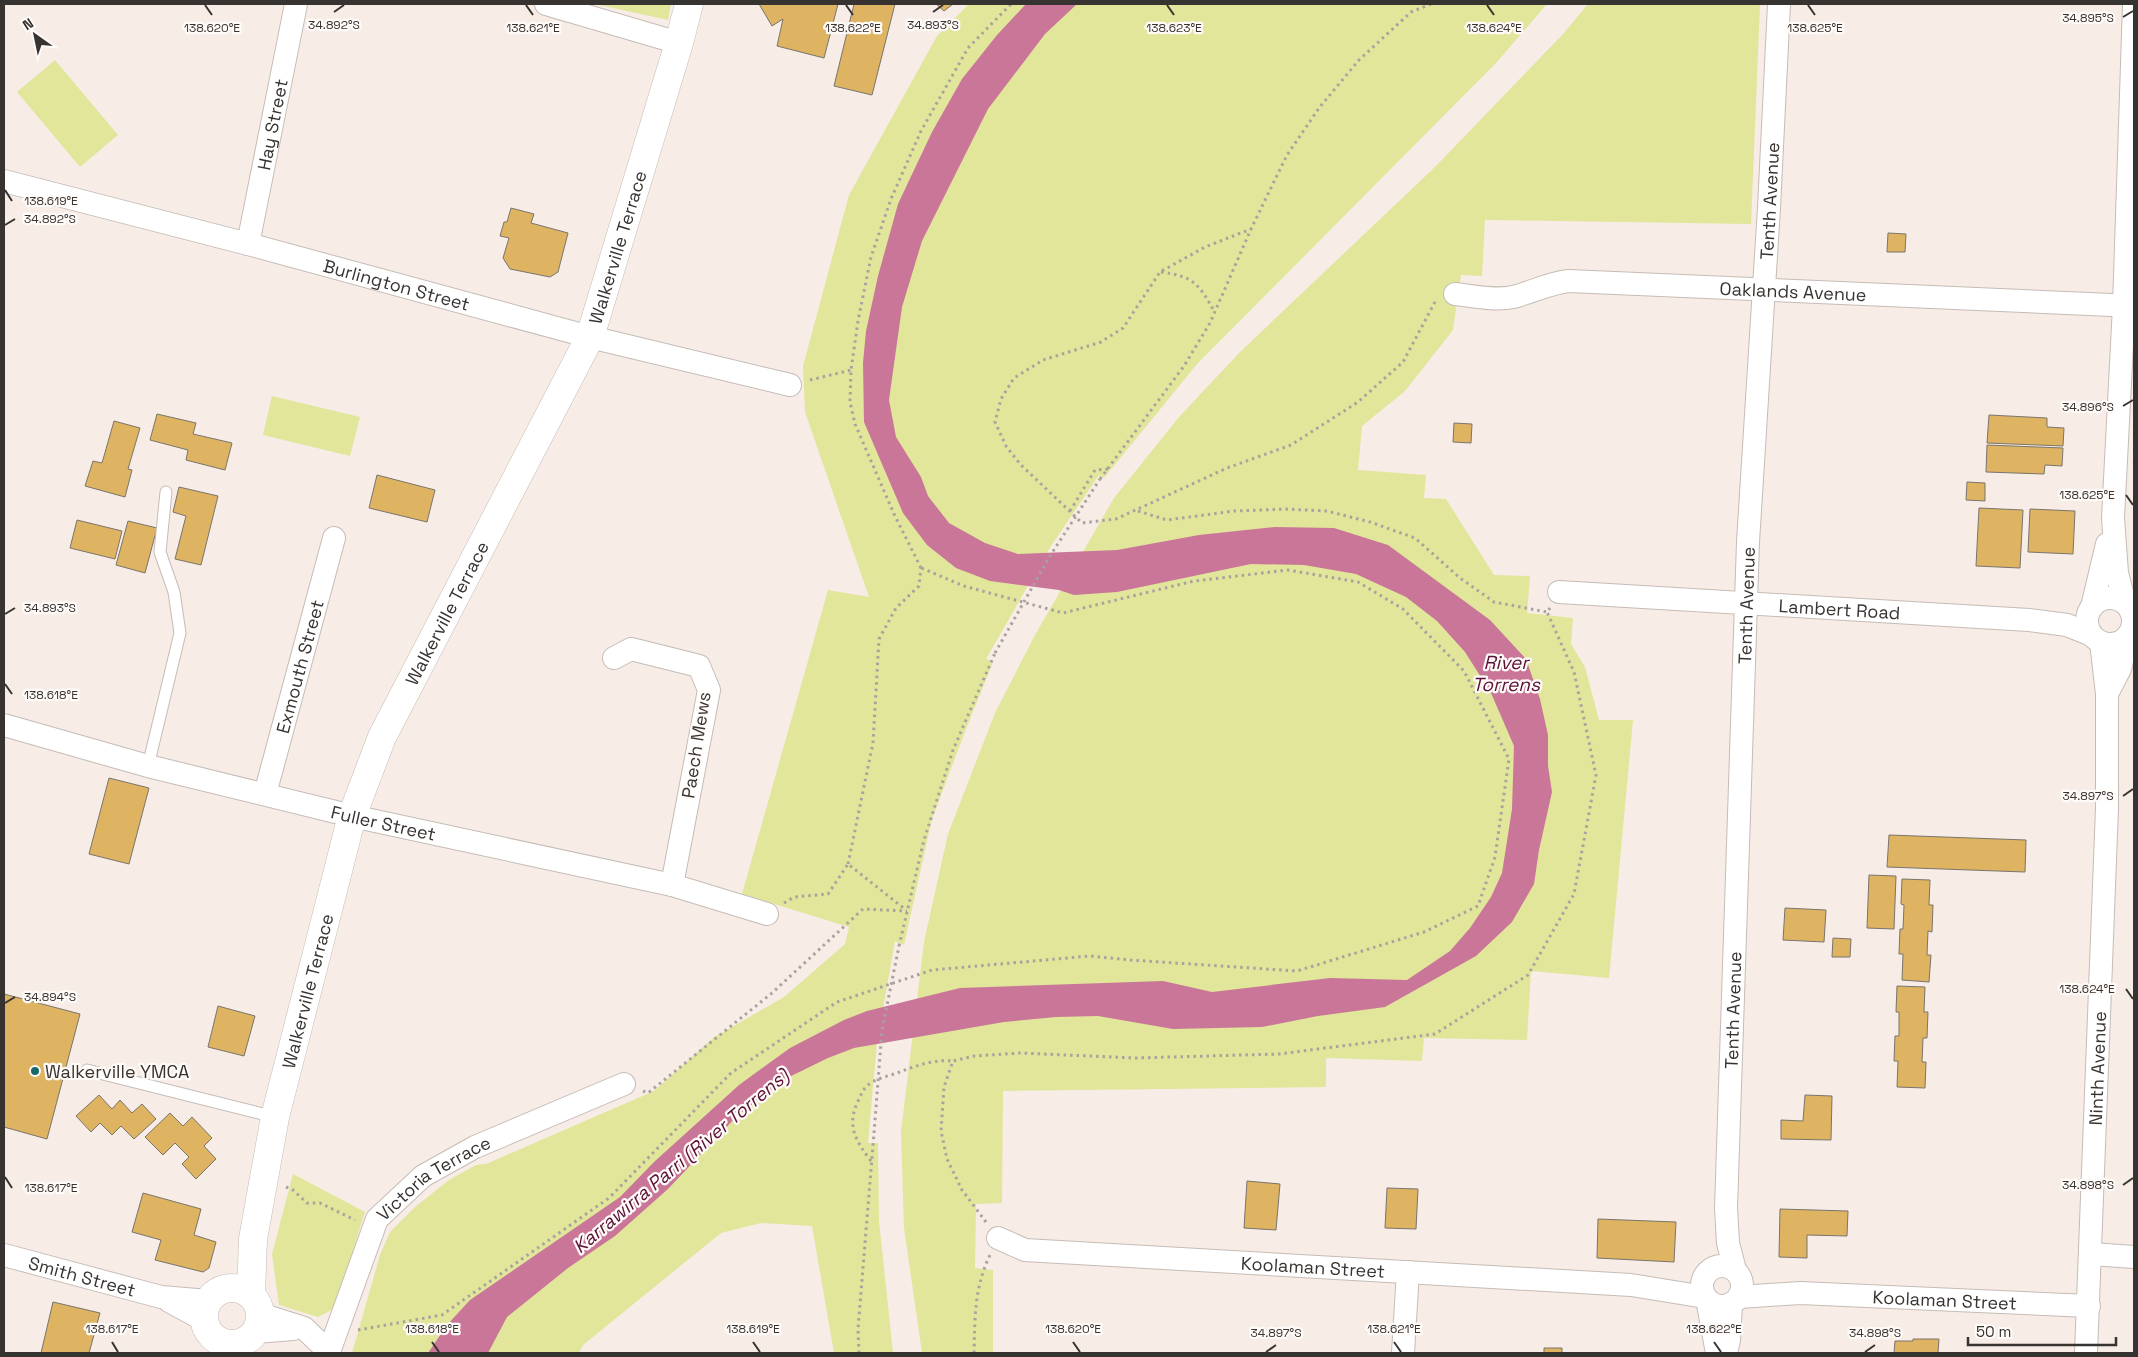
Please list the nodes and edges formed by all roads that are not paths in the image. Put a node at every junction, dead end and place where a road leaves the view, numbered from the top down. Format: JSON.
{"nodes":[{"id":1,"x":296,"y":4,"type":"edge"},
{"id":2,"x":546,"y":4,"type":"edge"},
{"id":3,"x":689,"y":4,"type":"edge"},
{"id":4,"x":1779,"y":4,"type":"edge"},
{"id":5,"x":2134,"y":4,"type":"edge"},
{"id":6,"x":679,"y":43,"type":"junction"},
{"id":7,"x":4,"y":181,"type":"edge"},
{"id":8,"x":248,"y":244,"type":"junction"},
{"id":9,"x":1763,"y":289,"type":"junction"},
{"id":10,"x":1455,"y":294,"type":"road end"},
{"id":11,"x":2129,"y":306,"type":"edge"},
{"id":12,"x":590,"y":337,"type":"junction"},
{"id":13,"x":790,"y":385,"type":"road end"},
{"id":14,"x":166,"y":492,"type":"dead end"},
{"id":15,"x":2113,"y":518,"type":"junction"},
{"id":16,"x":334,"y":538,"type":"dead end"},
{"id":17,"x":1559,"y":592,"type":"road end"},
{"id":18,"x":1746,"y":602,"type":"junction"},
{"id":19,"x":2092,"y":607,"type":"junction"},
{"id":20,"x":2130,"y":608,"type":"edge"},
{"id":21,"x":2029,"y":620,"type":"junction"},
{"id":22,"x":2130,"y":635,"type":"edge"},
{"id":23,"x":2097,"y":639,"type":"junction"},
{"id":24,"x":614,"y":658,"type":"dead end"},
{"id":25,"x":2107,"y":694,"type":"junction"},
{"id":26,"x":4,"y":725,"type":"edge"},
{"id":27,"x":148,"y":766,"type":"junction"},
{"id":28,"x":264,"y":794,"type":"junction"},
{"id":29,"x":352,"y":816,"type":"junction"},
{"id":30,"x":672,"y":885,"type":"junction"},
{"id":31,"x":767,"y":914,"type":"road end"},
{"id":32,"x":87,"y":1070,"type":"dead end"},
{"id":33,"x":624,"y":1084,"type":"road end"},
{"id":34,"x":275,"y":1117,"type":"junction"},
{"id":35,"x":1726,"y":1208,"type":"junction"},
{"id":36,"x":998,"y":1238,"type":"road end"},
{"id":37,"x":2091,"y":1254,"type":"junction"},
{"id":38,"x":4,"y":1255,"type":"edge"},
{"id":39,"x":2134,"y":1257,"type":"edge"},
{"id":40,"x":1408,"y":1272,"type":"junction"},
{"id":41,"x":1707,"y":1285,"type":"junction"},
{"id":42,"x":1737,"y":1288,"type":"junction"},
{"id":43,"x":2089,"y":1306,"type":"junction"},
{"id":44,"x":230,"y":1324,"type":"edge"},
{"id":45,"x":331,"y":1347,"type":"edge"},
{"id":46,"x":1403,"y":1353,"type":"edge"},
{"id":47,"x":1717,"y":1353,"type":"edge"},
{"id":48,"x":1726,"y":1353,"type":"edge"},
{"id":49,"x":2086,"y":1353,"type":"edge"}],
"edges":[{"from":1,"to":8,"type":"street","name":"Hay Street"},
{"from":2,"to":6,"type":"street"},
{"from":3,"to":6,"type":"street","name":"Walkerville Terrace"},
{"from":4,"to":9,"type":"street","name":"Tenth Avenue"},
{"from":5,"to":11,"type":"street"},
{"from":6,"to":12,"type":"street","name":"Walkerville Terrace"},
{"from":7,"to":8,"type":"street","name":"Burlington Street"},
{"from":8,"to":12,"type":"street","name":"Burlington Street"},
{"from":9,"to":10,"type":"street","name":"Oaklands Avenue"},
{"from":9,"to":11,"type":"street","name":"Oaklands Avenue"},
{"from":9,"to":18,"type":"street","name":"Tenth Avenue"},
{"from":11,"to":15,"type":"street"},
{"from":12,"to":13,"type":"street","name":"Burlington Street"},
{"from":12,"to":29,"type":"street","name":"Walkerville Terrace"},
{"from":14,"to":27,"type":"lane"},
{"from":15,"to":19,"type":"street"},
{"from":15,"to":20,"type":"street"},
{"from":16,"to":28,"type":"street","name":"Exmouth Street"},
{"from":17,"to":18,"type":"street","name":"Lambert Road"},
{"from":18,"to":21,"type":"street","name":"Lambert Road"},
{"from":18,"to":35,"type":"street","name":"Tenth Avenue"},
{"from":19,"to":20,"type":"street"},
{"from":19,"to":21,"type":"street","name":"Lambert Road"},
{"from":19,"to":23,"type":"street"},
{"from":20,"to":22,"type":"street"},
{"from":21,"to":23,"type":"street","name":"Lambert Road"},
{"from":22,"to":23,"type":"street"},
{"from":22,"to":25,"type":"street","name":"Ninth Avenue"},
{"from":23,"to":25,"type":"street","name":"Ninth Avenue"},
{"from":24,"to":30,"type":"street","name":"Paech Mews"},
{"from":25,"to":37,"type":"street","name":"Ninth Avenue"},
{"from":26,"to":27,"type":"street","name":"Fuller Street"},
{"from":27,"to":28,"type":"street","name":"Fuller Street"},
{"from":28,"to":29,"type":"street","name":"Fuller Street"},
{"from":29,"to":30,"type":"street","name":"Fuller Street"},
{"from":29,"to":34,"type":"street","name":"Walkerville Terrace"},
{"from":30,"to":31,"type":"street","name":"Fuller Street"},
{"from":32,"to":34,"type":"lane"},
{"from":33,"to":45,"type":"street","name":"Victoria Terrace"},
{"from":34,"to":44,"type":"street","name":"Walkerville Terrace"},
{"from":35,"to":41,"type":"street","name":"Tenth Avenue"},
{"from":35,"to":42,"type":"street","name":"Tenth Avenue"},
{"from":36,"to":40,"type":"street","name":"Koolaman Street"},
{"from":37,"to":39,"type":"street"},
{"from":37,"to":43,"type":"street","name":"Ninth Avenue"},
{"from":38,"to":44,"type":"street","name":"Smith Street"},
{"from":40,"to":41,"type":"street","name":"Koolaman Street"},
{"from":40,"to":46,"type":"street"},
{"from":41,"to":42,"type":"street"},
{"from":41,"to":42,"type":"street"},
{"from":41,"to":47,"type":"street","name":"Tenth Avenue"},
{"from":42,"to":43,"type":"street","name":"Koolaman Street"},
{"from":42,"to":48,"type":"street","name":"Tenth Avenue"},
{"from":43,"to":49,"type":"street","name":"Ninth Avenue"},
{"from":44,"to":45,"type":"street"}]}
